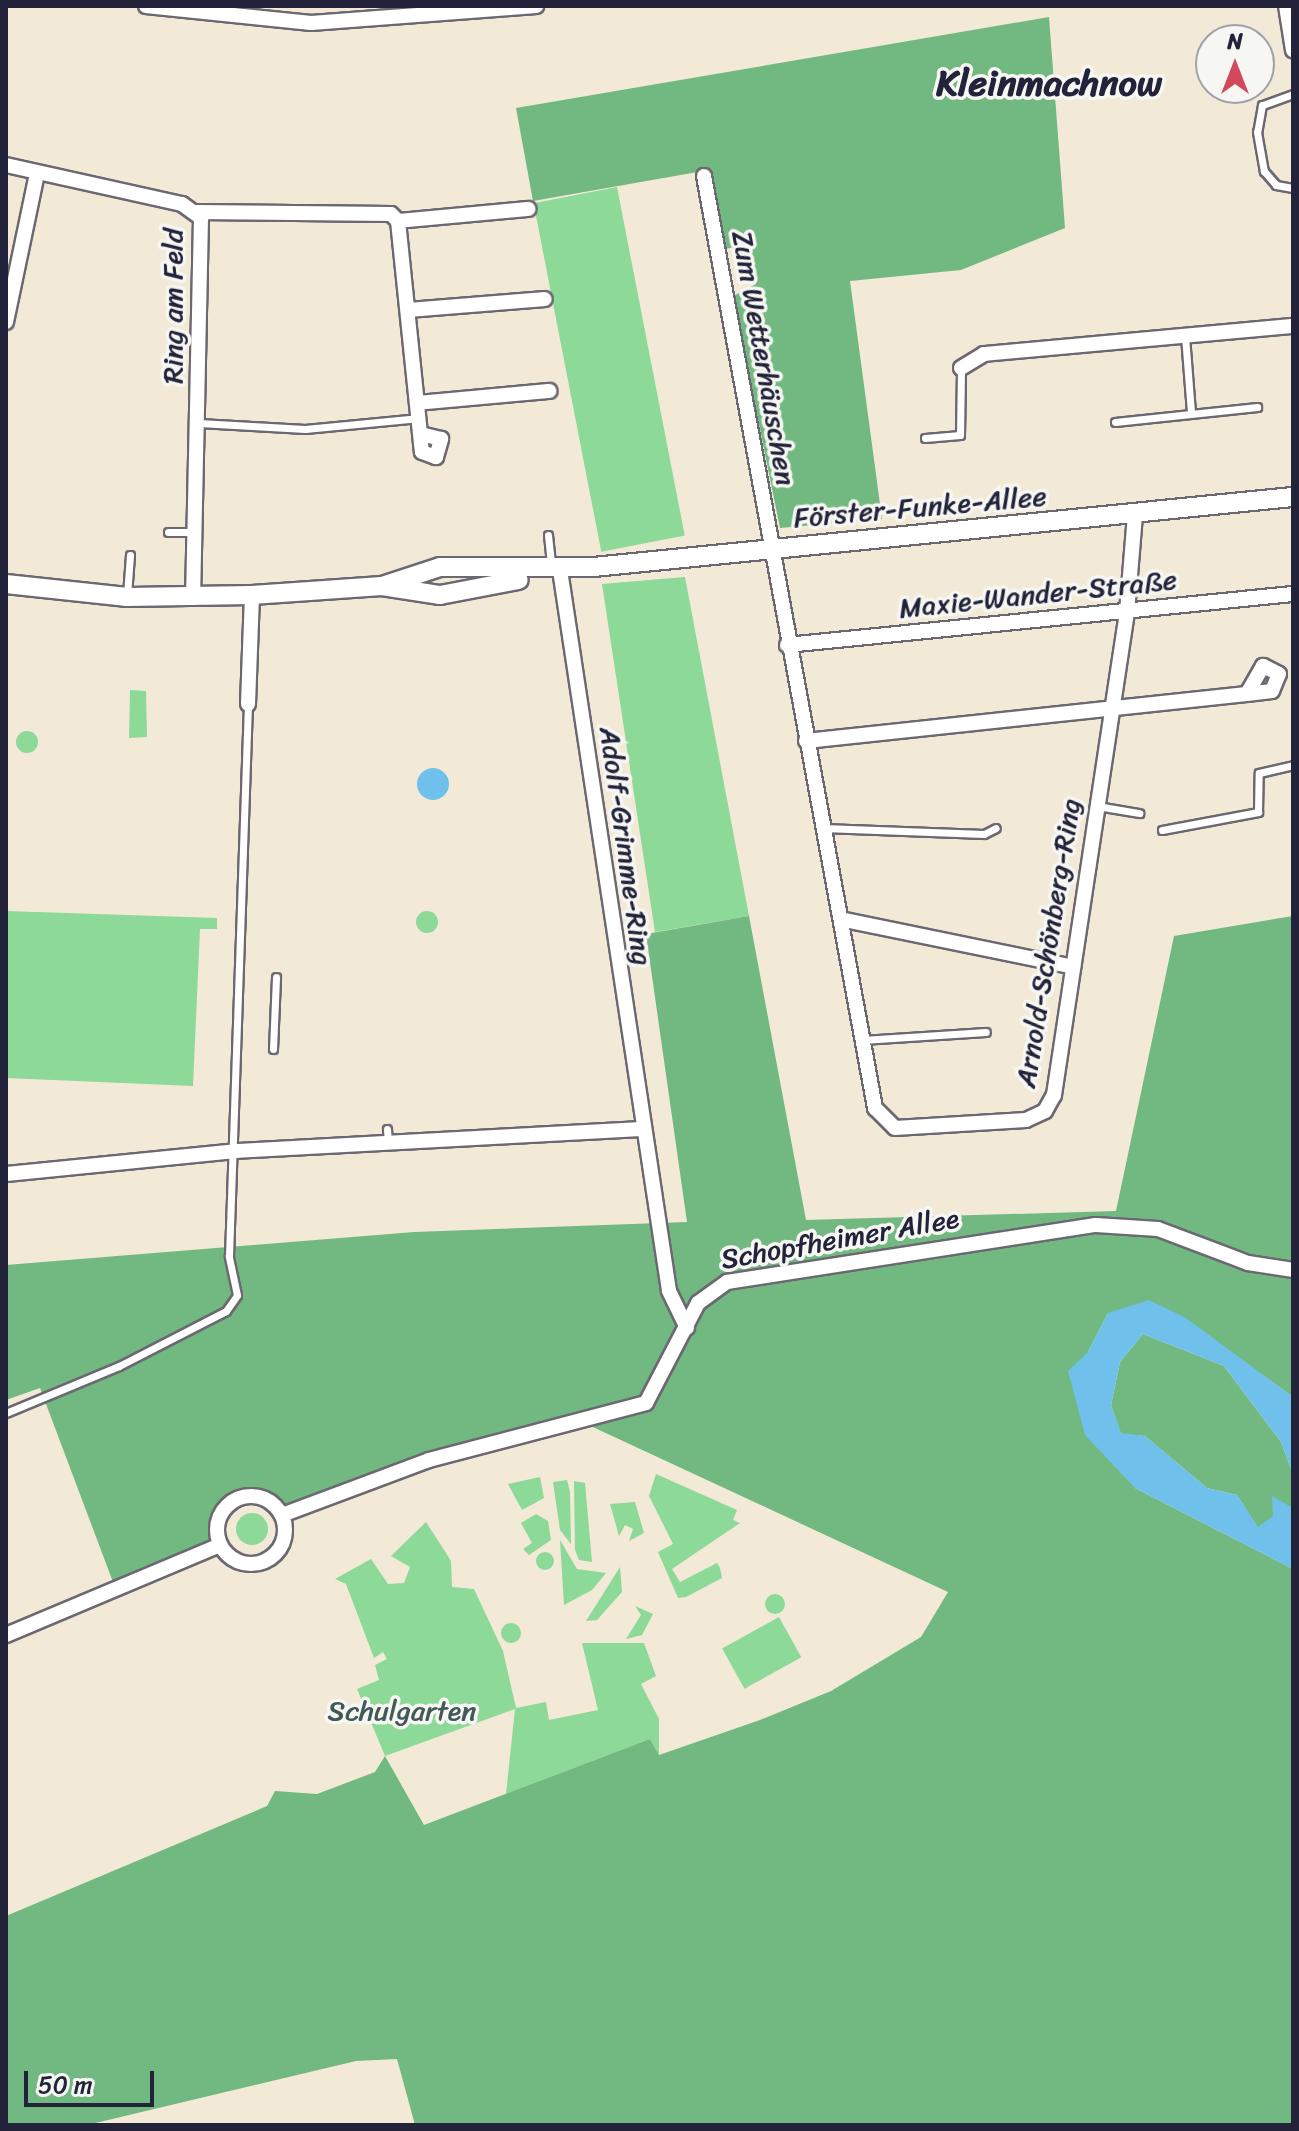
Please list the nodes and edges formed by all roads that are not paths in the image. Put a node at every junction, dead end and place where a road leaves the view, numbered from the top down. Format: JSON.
{"nodes":[{"id":1,"x":146,"y":6,"type":"edge"},
{"id":2,"x":308,"y":6,"type":"edge"},
{"id":3,"x":536,"y":6,"type":"edge"},
{"id":4,"x":1286,"y":6,"type":"edge"},
{"id":5,"x":514,"y":8,"type":"edge"},
{"id":6,"x":311,"y":23,"type":"junction"},
{"id":7,"x":1293,"y":50,"type":"edge"},
{"id":8,"x":1293,"y":94,"type":"edge"},
{"id":9,"x":6,"y":165,"type":"edge"},
{"id":10,"x":37,"y":174,"type":"junction"},
{"id":11,"x":704,"y":176,"type":"dead end"},
{"id":12,"x":1293,"y":188,"type":"edge"},
{"id":13,"x":528,"y":209,"type":"dead end"},
{"id":14,"x":197,"y":212,"type":"junction"},
{"id":15,"x":398,"y":221,"type":"junction"},
{"id":16,"x":545,"y":299,"type":"dead end"},
{"id":17,"x":409,"y":310,"type":"junction"},
{"id":18,"x":6,"y":322,"type":"edge"},
{"id":19,"x":1293,"y":326,"type":"edge"},
{"id":20,"x":1185,"y":336,"type":"junction"},
{"id":21,"x":961,"y":368,"type":"joint"},
{"id":22,"x":549,"y":391,"type":"dead end"},
{"id":23,"x":1257,"y":407,"type":"dead end"},
{"id":24,"x":418,"y":410,"type":"junction"},
{"id":25,"x":1191,"y":413,"type":"junction"},
{"id":26,"x":1115,"y":422,"type":"dead end"},
{"id":27,"x":199,"y":423,"type":"junction"},
{"id":28,"x":421,"y":434,"type":"dead end"},
{"id":29,"x":925,"y":438,"type":"dead end"},
{"id":30,"x":1293,"y":497,"type":"edge"},
{"id":31,"x":1135,"y":515,"type":"junction"},
{"id":32,"x":168,"y":532,"type":"dead end"},
{"id":33,"x":194,"y":532,"type":"junction"},
{"id":34,"x":548,"y":535,"type":"dead end"},
{"id":35,"x":772,"y":549,"type":"junction"},
{"id":36,"x":130,"y":555,"type":"dead end"},
{"id":37,"x":556,"y":570,"type":"junction"},
{"id":38,"x":6,"y":584,"type":"edge"},
{"id":39,"x":382,"y":586,"type":"junction"},
{"id":40,"x":1293,"y":594,"type":"edge"},
{"id":41,"x":252,"y":595,"type":"junction"},
{"id":42,"x":127,"y":597,"type":"junction"},
{"id":43,"x":193,"y":598,"type":"junction"},
{"id":44,"x":1127,"y":612,"type":"junction"},
{"id":45,"x":787,"y":645,"type":"junction"},
{"id":46,"x":1286,"y":673,"type":"edge"},
{"id":47,"x":1247,"y":694,"type":"junction"},
{"id":48,"x":248,"y":704,"type":"joint"},
{"id":49,"x":1112,"y":713,"type":"junction"},
{"id":50,"x":806,"y":741,"type":"junction"},
{"id":51,"x":1293,"y":765,"type":"edge"},
{"id":52,"x":1095,"y":806,"type":"junction"},
{"id":53,"x":1139,"y":813,"type":"dead end"},
{"id":54,"x":821,"y":828,"type":"junction"},
{"id":55,"x":996,"y":828,"type":"dead end"},
{"id":56,"x":1162,"y":830,"type":"dead end"},
{"id":57,"x":845,"y":920,"type":"junction"},
{"id":58,"x":1073,"y":967,"type":"junction"},
{"id":59,"x":276,"y":977,"type":"dead end"},
{"id":60,"x":986,"y":1032,"type":"dead end"},
{"id":61,"x":862,"y":1040,"type":"junction"},
{"id":62,"x":273,"y":1049,"type":"dead end"},
{"id":63,"x":643,"y":1129,"type":"junction"},
{"id":64,"x":236,"y":1151,"type":"junction"},
{"id":65,"x":6,"y":1174,"type":"edge"},
{"id":66,"x":1293,"y":1270,"type":"edge"},
{"id":67,"x":687,"y":1328,"type":"junction"},
{"id":68,"x":6,"y":1413,"type":"edge"},
{"id":69,"x":282,"y":1515,"type":"junction"},
{"id":70,"x":220,"y":1545,"type":"junction"},
{"id":71,"x":6,"y":1635,"type":"edge"}],
"edges":[{"from":1,"to":6,"type":"street"},
{"from":2,"to":6,"type":"street"},
{"from":3,"to":5,"type":"street"},
{"from":4,"to":7,"type":"street"},
{"from":5,"to":6,"type":"street"},
{"from":8,"to":12,"type":"lane"},
{"from":9,"to":10,"type":"street","name":"Ring am Feld"},
{"from":10,"to":14,"type":"street","name":"Ring am Feld"},
{"from":10,"to":18,"type":"street"},
{"from":11,"to":35,"type":"street","name":"Zum Wetterhäuschen"},
{"from":13,"to":15,"type":"street"},
{"from":14,"to":15,"type":"street"},
{"from":14,"to":27,"type":"street","name":"Ring am Feld"},
{"from":15,"to":17,"type":"street"},
{"from":16,"to":17,"type":"street"},
{"from":17,"to":24,"type":"street"},
{"from":19,"to":20,"type":"street"},
{"from":20,"to":21,"type":"street"},
{"from":20,"to":25,"type":"lane"},
{"from":21,"to":29,"type":"lane"},
{"from":22,"to":24,"type":"street"},
{"from":23,"to":25,"type":"lane"},
{"from":24,"to":27,"type":"lane"},
{"from":24,"to":28,"type":"street"},
{"from":25,"to":26,"type":"lane"},
{"from":27,"to":33,"type":"street","name":"Ring am Feld"},
{"from":30,"to":31,"type":"street","name":"Förster-Funke-Allee"},
{"from":31,"to":35,"type":"street","name":"Förster-Funke-Allee"},
{"from":31,"to":44,"type":"street","name":"Arnold-Schönberg-Ring"},
{"from":32,"to":33,"type":"lane"},
{"from":33,"to":43,"type":"street","name":"Ring am Feld"},
{"from":34,"to":37,"type":"lane"},
{"from":35,"to":37,"type":"street","name":"Förster-Funke-Allee"},
{"from":35,"to":45,"type":"street","name":"Arnold-Schönberg-Ring"},
{"from":36,"to":42,"type":"lane"},
{"from":37,"to":39,"type":"street","name":"Förster-Funke-Allee"},
{"from":37,"to":39,"type":"street","name":"Förster-Funke-Allee"},
{"from":37,"to":63,"type":"street","name":"Adolf-Grimme-Ring"},
{"from":38,"to":42,"type":"street","name":"Förster-Funke-Allee"},
{"from":39,"to":41,"type":"street","name":"Förster-Funke-Allee"},
{"from":40,"to":44,"type":"street","name":"Maxie-Wander-Straße"},
{"from":41,"to":43,"type":"street","name":"Förster-Funke-Allee"},
{"from":41,"to":48,"type":"street"},
{"from":42,"to":43,"type":"street","name":"Förster-Funke-Allee"},
{"from":44,"to":45,"type":"street","name":"Maxie-Wander-Straße"},
{"from":44,"to":49,"type":"street","name":"Arnold-Schönberg-Ring"},
{"from":45,"to":50,"type":"street","name":"Arnold-Schönberg-Ring"},
{"from":46,"to":47,"type":"street"},
{"from":46,"to":47,"type":"street"},
{"from":47,"to":49,"type":"street"},
{"from":48,"to":64,"type":"lane"},
{"from":49,"to":50,"type":"street"},
{"from":49,"to":52,"type":"street","name":"Arnold-Schönberg-Ring"},
{"from":50,"to":54,"type":"street","name":"Arnold-Schönberg-Ring"},
{"from":51,"to":56,"type":"lane"},
{"from":52,"to":53,"type":"lane"},
{"from":52,"to":58,"type":"street","name":"Arnold-Schönberg-Ring"},
{"from":54,"to":55,"type":"lane"},
{"from":54,"to":57,"type":"street","name":"Arnold-Schönberg-Ring"},
{"from":57,"to":58,"type":"street"},
{"from":57,"to":61,"type":"street","name":"Arnold-Schönberg-Ring"},
{"from":58,"to":61,"type":"street","name":"Arnold-Schönberg-Ring"},
{"from":59,"to":62,"type":"lane"},
{"from":60,"to":61,"type":"lane"},
{"from":63,"to":64,"type":"street"},
{"from":63,"to":67,"type":"street","name":"Adolf-Grimme-Ring"},
{"from":64,"to":65,"type":"street"},
{"from":64,"to":68,"type":"lane"},
{"from":66,"to":67,"type":"street","name":"Schopfheimer Allee"},
{"from":67,"to":69,"type":"street","name":"Schopfheimer Allee"},
{"from":69,"to":70,"type":"street"},
{"from":69,"to":70,"type":"street"},
{"from":70,"to":71,"type":"street"}]}
